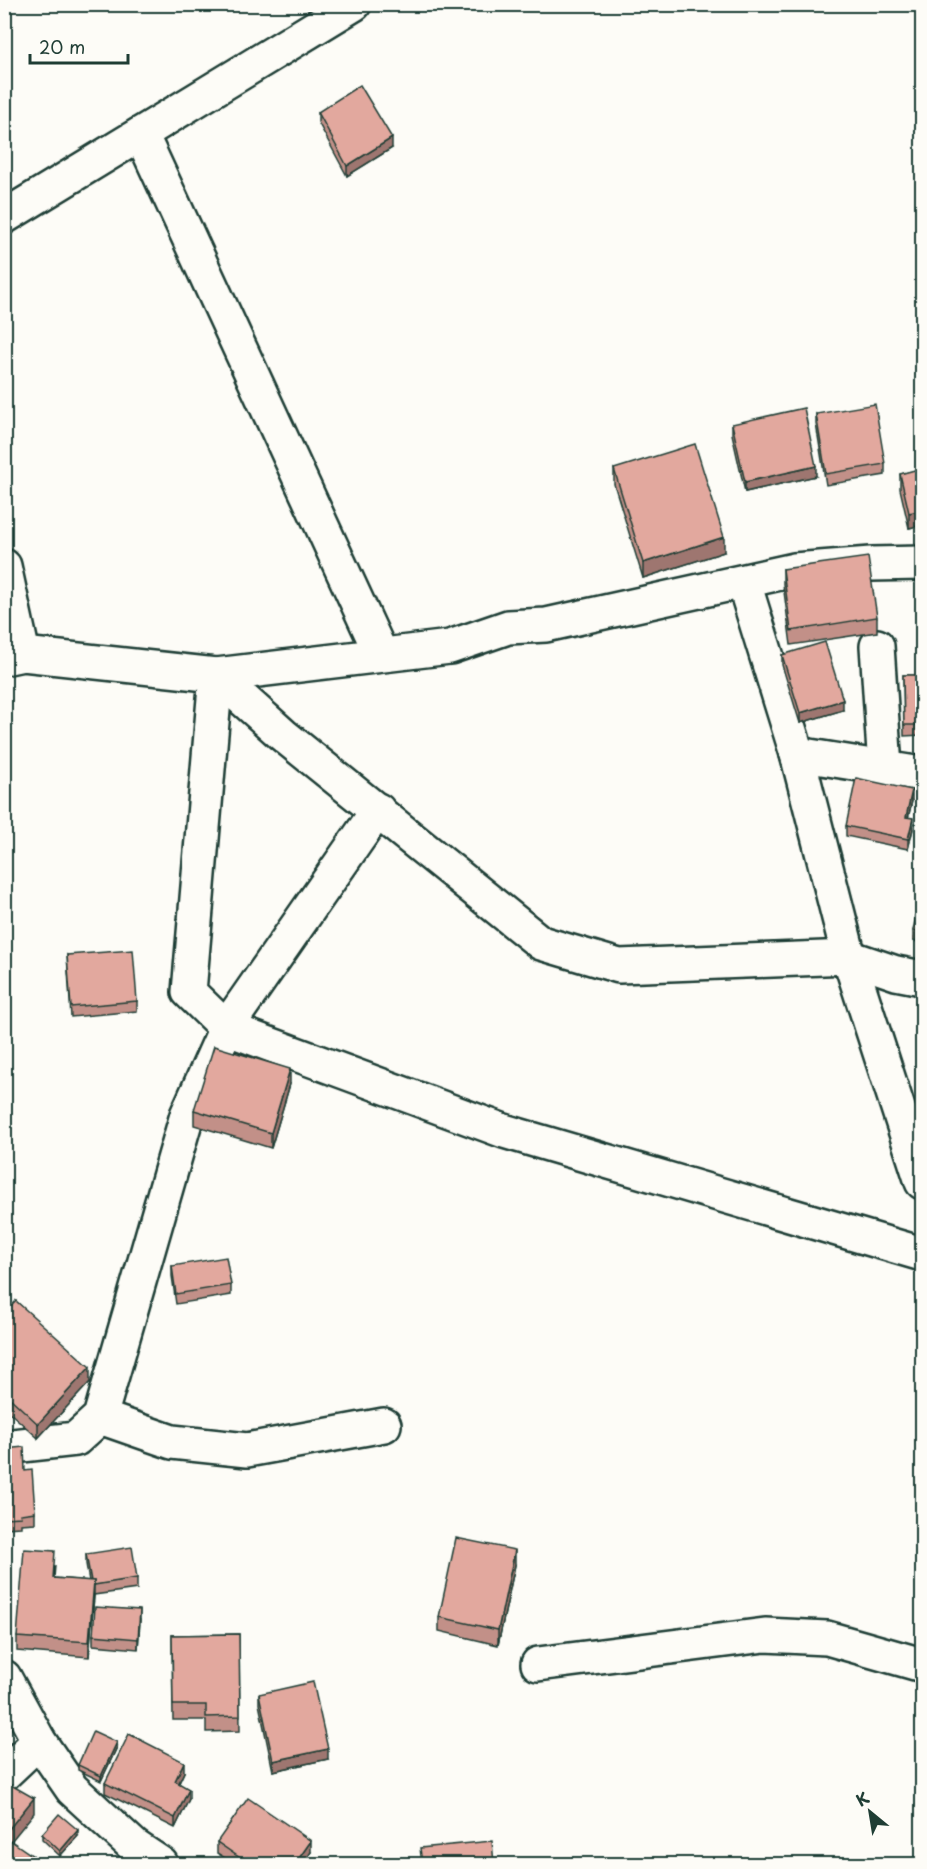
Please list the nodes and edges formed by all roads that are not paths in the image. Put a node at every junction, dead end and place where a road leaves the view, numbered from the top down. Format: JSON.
{"nodes":[{"id":1,"x":354,"y":4,"type":"edge"},
{"id":2,"x":141,"y":134,"type":"junction"},
{"id":3,"x":4,"y":217,"type":"edge"},
{"id":4,"x":922,"y":563,"type":"edge"},
{"id":5,"x":4,"y":566,"type":"edge"},
{"id":6,"x":744,"y":583,"type":"junction"},
{"id":7,"x":877,"y":646,"type":"dead end"},
{"id":8,"x":381,"y":654,"type":"junction"},
{"id":9,"x":14,"y":656,"type":"edge"},
{"id":10,"x":216,"y":675,"type":"junction"},
{"id":11,"x":797,"y":754,"type":"junction"},
{"id":12,"x":885,"y":768,"type":"junction"},
{"id":13,"x":922,"y":774,"type":"edge"},
{"id":14,"x":378,"y":810,"type":"junction"},
{"id":15,"x":849,"y":957,"type":"junction"},
{"id":16,"x":922,"y":978,"type":"edge"},
{"id":17,"x":226,"y":1028,"type":"junction"},
{"id":18,"x":922,"y":1182,"type":"edge"},
{"id":19,"x":922,"y":1254,"type":"edge"},
{"id":20,"x":100,"y":1417,"type":"junction"},
{"id":21,"x":384,"y":1425,"type":"dead end"},
{"id":22,"x":4,"y":1447,"type":"edge"},
{"id":23,"x":538,"y":1664,"type":"dead end"},
{"id":24,"x":922,"y":1665,"type":"edge"},
{"id":25,"x":4,"y":1677,"type":"edge"},
{"id":26,"x":39,"y":1741,"type":"junction"},
{"id":27,"x":4,"y":1774,"type":"edge"},
{"id":28,"x":161,"y":1864,"type":"edge"}],
"edges":[{"from":1,"to":2,"type":"street"},
{"from":2,"to":3,"type":"street"},
{"from":2,"to":8,"type":"street"},
{"from":4,"to":6,"type":"street"},
{"from":5,"to":9,"type":"street"},
{"from":6,"to":8,"type":"street"},
{"from":6,"to":11,"type":"street"},
{"from":7,"to":12,"type":"street"},
{"from":8,"to":10,"type":"street"},
{"from":9,"to":10,"type":"street"},
{"from":10,"to":14,"type":"street"},
{"from":10,"to":17,"type":"street"},
{"from":11,"to":12,"type":"street"},
{"from":11,"to":15,"type":"street"},
{"from":12,"to":13,"type":"street"},
{"from":14,"to":15,"type":"street"},
{"from":14,"to":17,"type":"street"},
{"from":15,"to":16,"type":"street"},
{"from":15,"to":18,"type":"street"},
{"from":17,"to":19,"type":"street"},
{"from":17,"to":20,"type":"street"},
{"from":20,"to":21,"type":"street"},
{"from":20,"to":22,"type":"street"},
{"from":23,"to":24,"type":"street"},
{"from":25,"to":26,"type":"street"},
{"from":26,"to":27,"type":"street"},
{"from":26,"to":28,"type":"street"}]}
